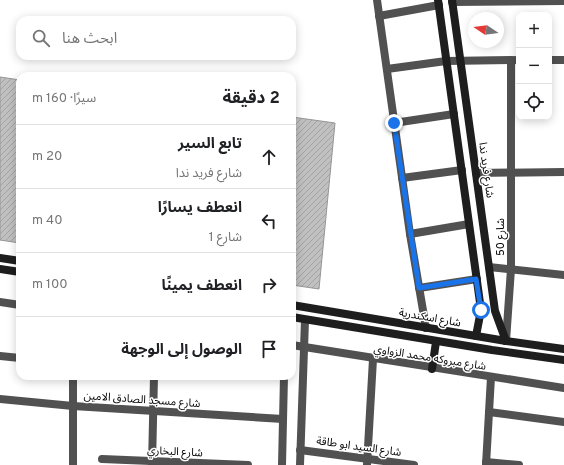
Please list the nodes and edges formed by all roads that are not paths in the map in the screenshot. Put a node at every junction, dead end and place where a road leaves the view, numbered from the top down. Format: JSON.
{"nodes":[{"id":1,"x":377,"y":0,"type":"edge"},
{"id":2,"x":452,"y":1,"type":"edge"},
{"id":3,"x":564,"y":1,"type":"edge"},
{"id":4,"x":439,"y":3,"type":"edge"},
{"id":5,"x":379,"y":16,"type":"junction"},
{"id":6,"x":460,"y":60,"type":"junction"},
{"id":7,"x":515,"y":60,"type":"edge"},
{"id":8,"x":552,"y":60,"type":"edge"},
{"id":9,"x":564,"y":60,"type":"edge"},
{"id":10,"x":446,"y":61,"type":"junction"},
{"id":11,"x":387,"y":69,"type":"junction"},
{"id":12,"x":454,"y":114,"type":"junction"},
{"id":13,"x":394,"y":123,"type":"junction"},
{"id":14,"x":462,"y":170,"type":"junction"},
{"id":15,"x":511,"y":172,"type":"junction"},
{"id":16,"x":564,"y":172,"type":"edge"},
{"id":17,"x":477,"y":176,"type":"junction"},
{"id":18,"x":402,"y":178,"type":"junction"},
{"id":19,"x":463,"y":181,"type":"junction"},
{"id":20,"x":469,"y":224,"type":"junction"},
{"id":21,"x":410,"y":234,"type":"junction"},
{"id":22,"x":0,"y":258,"type":"edge"},
{"id":23,"x":16,"y":260,"type":"edge"},
{"id":24,"x":489,"y":267,"type":"junction"},
{"id":25,"x":0,"y":269,"type":"edge"},
{"id":26,"x":511,"y":269,"type":"junction"},
{"id":27,"x":16,"y":271,"type":"edge"},
{"id":28,"x":564,"y":275,"type":"edge"},
{"id":29,"x":476,"y":279,"type":"junction"},
{"id":30,"x":419,"y":288,"type":"junction"},
{"id":31,"x":0,"y":302,"type":"edge"},
{"id":32,"x":16,"y":304,"type":"edge"},
{"id":33,"x":296,"y":306,"type":"edge"},
{"id":34,"x":296,"y":318,"type":"edge"},
{"id":35,"x":305,"y":320,"type":"junction"},
{"id":36,"x":426,"y":328,"type":"junction"},
{"id":37,"x":476,"y":336,"type":"junction"},
{"id":38,"x":506,"y":341,"type":"junction"},
{"id":39,"x":436,"y":342,"type":"junction"},
{"id":40,"x":296,"y":346,"type":"edge"},
{"id":41,"x":303,"y":347,"type":"junction"},
{"id":42,"x":564,"y":349,"type":"edge"},
{"id":43,"x":0,"y":356,"type":"edge"},
{"id":44,"x":16,"y":358,"type":"edge"},
{"id":45,"x":373,"y":359,"type":"junction"},
{"id":46,"x":564,"y":360,"type":"edge"},
{"id":47,"x":432,"y":369,"type":"junction"},
{"id":48,"x":491,"y":377,"type":"junction"},
{"id":49,"x":73,"y":380,"type":"edge"},
{"id":50,"x":154,"y":380,"type":"edge"},
{"id":51,"x":284,"y":380,"type":"edge"},
{"id":52,"x":564,"y":388,"type":"edge"},
{"id":53,"x":0,"y":399,"type":"edge"},
{"id":54,"x":73,"y":406,"type":"junction"},
{"id":55,"x":153,"y":411,"type":"junction"},
{"id":56,"x":489,"y":412,"type":"junction"},
{"id":57,"x":283,"y":419,"type":"junction"},
{"id":58,"x":564,"y":422,"type":"edge"},
{"id":59,"x":300,"y":450,"type":"junction"},
{"id":60,"x":102,"y":459,"type":"dead end"},
{"id":61,"x":367,"y":462,"type":"edge"},
{"id":62,"x":152,"y":463,"type":"edge"},
{"id":63,"x":486,"y":464,"type":"edge"},
{"id":64,"x":73,"y":465,"type":"edge"},
{"id":65,"x":248,"y":465,"type":"edge"},
{"id":66,"x":282,"y":465,"type":"edge"},
{"id":67,"x":300,"y":465,"type":"edge"},
{"id":68,"x":414,"y":465,"type":"edge"},
{"id":69,"x":520,"y":465,"type":"edge"}],
"edges":[{"from":1,"to":5,"type":"street"},
{"from":2,"to":3,"type":"street"},
{"from":2,"to":6,"type":"street","name":"شارع فريد ندا"},
{"from":4,"to":5,"type":"street"},
{"from":4,"to":10,"type":"street"},
{"from":5,"to":11,"type":"street"},
{"from":6,"to":7,"type":"street"},
{"from":6,"to":10,"type":"street"},
{"from":6,"to":17,"type":"street","name":"شارع فريد ندا"},
{"from":7,"to":15,"type":"street","name":"شارع 50"},
{"from":8,"to":9,"type":"street"},
{"from":10,"to":11,"type":"street"},
{"from":10,"to":12,"type":"street"},
{"from":11,"to":13,"type":"street"},
{"from":12,"to":13,"type":"street"},
{"from":12,"to":14,"type":"street"},
{"from":13,"to":18,"type":"street"},
{"from":14,"to":18,"type":"street"},
{"from":14,"to":19,"type":"street"},
{"from":15,"to":16,"type":"street"},
{"from":15,"to":17,"type":"street"},
{"from":15,"to":26,"type":"street","name":"شارع 50"},
{"from":17,"to":19,"type":"street"},
{"from":17,"to":24,"type":"street","name":"شارع فريد ندا"},
{"from":18,"to":21,"type":"street"},
{"from":19,"to":20,"type":"street"},
{"from":20,"to":21,"type":"street"},
{"from":20,"to":29,"type":"street"},
{"from":21,"to":30,"type":"street"},
{"from":22,"to":23,"type":"street"},
{"from":24,"to":26,"type":"street"},
{"from":24,"to":38,"type":"street","name":"شارع فريد ندا"},
{"from":25,"to":27,"type":"street"},
{"from":26,"to":28,"type":"street"},
{"from":26,"to":38,"type":"street","name":"شارع 50"},
{"from":29,"to":30,"type":"street"},
{"from":29,"to":37,"type":"street"},
{"from":30,"to":36,"type":"street"},
{"from":31,"to":32,"type":"street"},
{"from":33,"to":36,"type":"street","name":"شارع اسكندرية"},
{"from":34,"to":35,"type":"street","name":"شارع اسكندرية"},
{"from":35,"to":39,"type":"street","name":"شارع اسكندرية"},
{"from":35,"to":41,"type":"street"},
{"from":36,"to":37,"type":"street","name":"شارع اسكندرية"},
{"from":37,"to":38,"type":"street","name":"شارع اسكندرية"},
{"from":38,"to":42,"type":"street","name":"شارع اسكندرية"},
{"from":39,"to":46,"type":"street","name":"شارع اسكندرية"},
{"from":39,"to":47,"type":"street"},
{"from":40,"to":41,"type":"street","name":"شارع مبروكه محمد الزواوي"},
{"from":41,"to":45,"type":"street","name":"شارع مبروكه محمد الزواوي"},
{"from":41,"to":59,"type":"street"},
{"from":43,"to":44,"type":"street"},
{"from":45,"to":47,"type":"street","name":"شارع مبروكه محمد الزواوي"},
{"from":45,"to":61,"type":"street"},
{"from":47,"to":48,"type":"street","name":"شارع مبروكه محمد الزواوي"},
{"from":48,"to":52,"type":"street","name":"شارع مبروكه محمد الزواوي"},
{"from":48,"to":56,"type":"street"},
{"from":49,"to":54,"type":"street"},
{"from":50,"to":55,"type":"street"},
{"from":51,"to":57,"type":"street"},
{"from":53,"to":54,"type":"street","name":"شارع مسجد الصادق الامين"},
{"from":54,"to":55,"type":"street","name":"شارع مسجد الصادق الامين"},
{"from":54,"to":64,"type":"street"},
{"from":55,"to":57,"type":"street","name":"شارع مسجد الصادق الامين"},
{"from":55,"to":62,"type":"street"},
{"from":56,"to":58,"type":"street"},
{"from":56,"to":63,"type":"street"},
{"from":57,"to":66,"type":"street"},
{"from":59,"to":61,"type":"street","name":"شارع السيد ابو طاقة"},
{"from":59,"to":67,"type":"street"},
{"from":60,"to":62,"type":"street","name":"شارع البخاري"},
{"from":61,"to":68,"type":"street","name":"شارع السيد ابو طاقة"},
{"from":62,"to":65,"type":"street","name":"شارع البخاري"},
{"from":63,"to":69,"type":"street"}]}
